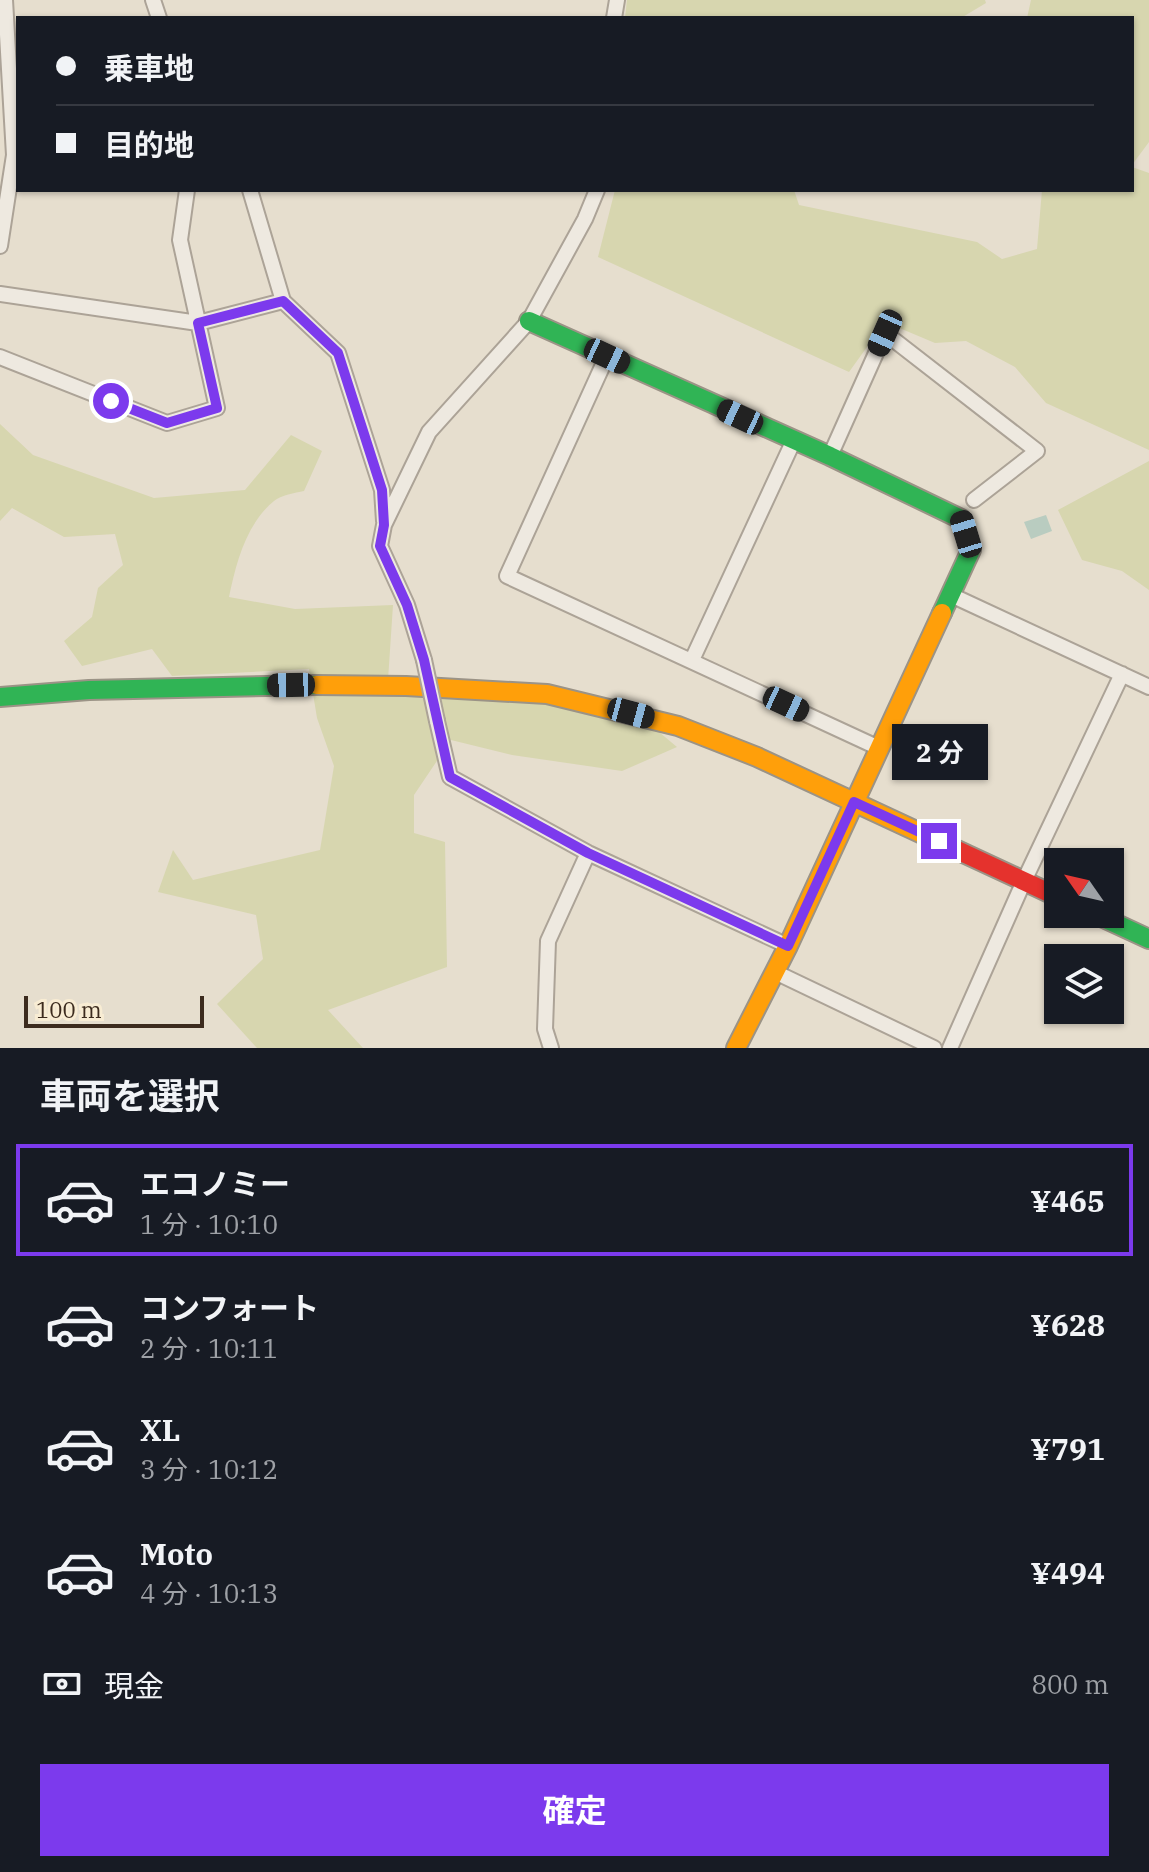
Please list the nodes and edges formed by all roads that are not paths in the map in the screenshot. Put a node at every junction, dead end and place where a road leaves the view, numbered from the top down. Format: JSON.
{"nodes":[{"id":1,"x":5,"y":0,"type":"edge"},
{"id":2,"x":16,"y":156,"type":"edge"},
{"id":3,"x":187,"y":192,"type":"edge"},
{"id":4,"x":251,"y":192,"type":"edge"},
{"id":5,"x":596,"y":192,"type":"edge"},
{"id":6,"x":0,"y":246,"type":"edge"},
{"id":7,"x":0,"y":294,"type":"edge"},
{"id":8,"x":283,"y":301,"type":"junction"},
{"id":9,"x":529,"y":321,"type":"junction"},
{"id":10,"x":198,"y":323,"type":"junction"},
{"id":11,"x":607,"y":356,"type":"junction"},
{"id":12,"x":0,"y":357,"type":"edge"},
{"id":13,"x":793,"y":442,"type":"junction"},
{"id":14,"x":830,"y":456,"type":"junction"},
{"id":15,"x":974,"y":500,"type":"dead end"},
{"id":16,"x":384,"y":525,"type":"junction"},
{"id":17,"x":951,"y":595,"type":"junction"},
{"id":18,"x":692,"y":660,"type":"junction"},
{"id":19,"x":1122,"y":674,"type":"junction"},
{"id":20,"x":1149,"y":687,"type":"edge"},
{"id":21,"x":0,"y":697,"type":"edge"},
{"id":22,"x":879,"y":748,"type":"junction"},
{"id":23,"x":854,"y":802,"type":"junction"},
{"id":24,"x":588,"y":853,"type":"junction"},
{"id":25,"x":1024,"y":881,"type":"junction"},
{"id":26,"x":1044,"y":890,"type":"edge"},
{"id":27,"x":1124,"y":927,"type":"edge"},
{"id":28,"x":1149,"y":939,"type":"edge"},
{"id":29,"x":788,"y":946,"type":"junction"},
{"id":30,"x":775,"y":972,"type":"junction"},
{"id":31,"x":551,"y":1048,"type":"edge"},
{"id":32,"x":736,"y":1048,"type":"edge"},
{"id":33,"x":934,"y":1048,"type":"edge"},
{"id":34,"x":950,"y":1048,"type":"edge"}],
"edges":[{"from":1,"to":2,"type":"street"},
{"from":2,"to":6,"type":"street"},
{"from":3,"to":10,"type":"street"},
{"from":4,"to":8,"type":"street"},
{"from":5,"to":9,"type":"street"},
{"from":7,"to":10,"type":"street"},
{"from":8,"to":10,"type":"street"},
{"from":8,"to":16,"type":"street"},
{"from":9,"to":11,"type":"street"},
{"from":9,"to":16,"type":"street"},
{"from":10,"to":12,"type":"street"},
{"from":11,"to":13,"type":"street"},
{"from":11,"to":18,"type":"street"},
{"from":13,"to":14,"type":"street"},
{"from":13,"to":18,"type":"street"},
{"from":14,"to":15,"type":"street"},
{"from":14,"to":17,"type":"street"},
{"from":16,"to":24,"type":"street","bridge":true},
{"from":17,"to":19,"type":"street"},
{"from":17,"to":22,"type":"street"},
{"from":18,"to":22,"type":"street"},
{"from":19,"to":20,"type":"street"},
{"from":19,"to":25,"type":"street"},
{"from":21,"to":23,"type":"street"},
{"from":22,"to":23,"type":"street"},
{"from":23,"to":25,"type":"street"},
{"from":23,"to":29,"type":"street"},
{"from":24,"to":29,"type":"street"},
{"from":24,"to":31,"type":"street"},
{"from":25,"to":26,"type":"street"},
{"from":25,"to":34,"type":"street"},
{"from":27,"to":28,"type":"street"},
{"from":29,"to":30,"type":"street"},
{"from":30,"to":32,"type":"street"},
{"from":30,"to":33,"type":"street"}]}
